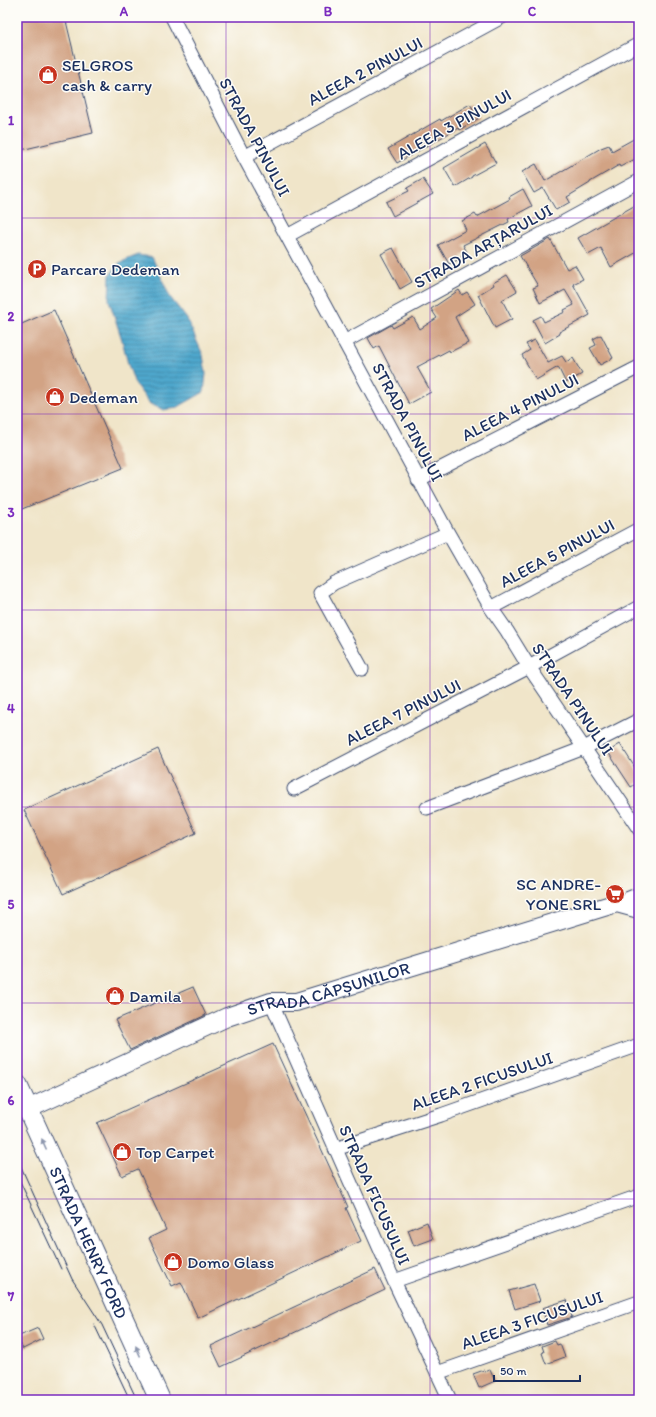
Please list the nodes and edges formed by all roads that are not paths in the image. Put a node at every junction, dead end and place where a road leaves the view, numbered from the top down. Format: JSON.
{"nodes":[{"id":1,"x":172,"y":17,"type":"edge"},
{"id":2,"x":502,"y":17,"type":"edge"},
{"id":3,"x":639,"y":44,"type":"edge"},
{"id":4,"x":244,"y":157,"type":"junction"},
{"id":5,"x":639,"y":181,"type":"edge"},
{"id":6,"x":287,"y":236,"type":"junction"},
{"id":7,"x":344,"y":342,"type":"junction"},
{"id":8,"x":639,"y":367,"type":"edge"},
{"id":9,"x":418,"y":480,"type":"junction"},
{"id":10,"x":639,"y":529,"type":"edge"},
{"id":11,"x":448,"y":533,"type":"junction"},
{"id":12,"x":639,"y":607,"type":"edge"},
{"id":13,"x":491,"y":608,"type":"junction"},
{"id":14,"x":529,"y":667,"type":"junction"},
{"id":15,"x":362,"y":669,"type":"dead end"},
{"id":16,"x":639,"y":720,"type":"edge"},
{"id":17,"x":584,"y":748,"type":"junction"},
{"id":18,"x":294,"y":789,"type":"dead end"},
{"id":19,"x":427,"y":808,"type":"dead end"},
{"id":20,"x":639,"y":829,"type":"edge"},
{"id":21,"x":639,"y":894,"type":"edge"},
{"id":22,"x":616,"y":903,"type":"junction"},
{"id":23,"x":639,"y":909,"type":"edge"},
{"id":24,"x":271,"y":1002,"type":"junction"},
{"id":25,"x":639,"y":1046,"type":"edge"},
{"id":26,"x":17,"y":1085,"type":"edge"},
{"id":27,"x":23,"y":1113,"type":"edge"},
{"id":28,"x":335,"y":1149,"type":"junction"},
{"id":29,"x":639,"y":1196,"type":"edge"},
{"id":30,"x":394,"y":1281,"type":"junction"},
{"id":31,"x":639,"y":1302,"type":"edge"},
{"id":32,"x":436,"y":1373,"type":"junction"},
{"id":33,"x":146,"y":1400,"type":"edge"},
{"id":34,"x":160,"y":1400,"type":"edge"},
{"id":35,"x":450,"y":1400,"type":"edge"}],
"edges":[{"from":1,"to":4,"type":"street","name":"STRADA PINULUI"},
{"from":2,"to":4,"type":"street","name":"ALEEA 2 PINULUI"},
{"from":3,"to":6,"type":"street","name":"ALEEA 3 PINULUI"},
{"from":4,"to":6,"type":"street","name":"STRADA PINULUI"},
{"from":5,"to":7,"type":"street","name":"STRADA ARȚARULUI"},
{"from":6,"to":7,"type":"street","name":"STRADA PINULUI"},
{"from":7,"to":9,"type":"street","name":"STRADA PINULUI"},
{"from":8,"to":9,"type":"street","name":"ALEEA 4 PINULUI"},
{"from":9,"to":11,"type":"street","name":"STRADA PINULUI"},
{"from":10,"to":13,"type":"street","name":"ALEEA 5 PINULUI"},
{"from":11,"to":13,"type":"street","name":"STRADA PINULUI"},
{"from":11,"to":15,"type":"street"},
{"from":12,"to":14,"type":"street","name":"ALEEA 7 PINULUI"},
{"from":13,"to":14,"type":"street","name":"STRADA PINULUI"},
{"from":14,"to":17,"type":"street","name":"STRADA PINULUI"},
{"from":14,"to":18,"type":"street","name":"ALEEA 7 PINULUI"},
{"from":16,"to":17,"type":"street"},
{"from":17,"to":19,"type":"street"},
{"from":17,"to":20,"type":"street","name":"STRADA PINULUI"},
{"from":21,"to":22,"type":"street"},
{"from":22,"to":23,"type":"street"},
{"from":22,"to":24,"type":"street","name":"STRADA CĂPȘUNILOR"},
{"from":24,"to":27,"type":"street","name":"STRADA CĂPȘUNILOR"},
{"from":24,"to":28,"type":"street","name":"STRADA FICUSULUI"},
{"from":25,"to":28,"type":"street","name":"ALEEA 2 FICUSULUI"},
{"from":26,"to":27,"type":"main road","name":"STRADA HENRY FORD"},
{"from":27,"to":33,"type":"main road","name":"STRADA HENRY FORD"},
{"from":34,"to":27,"type":"main road","name":"STRADA HENRY FORD","one_way":true},
{"from":28,"to":30,"type":"street","name":"STRADA FICUSULUI"},
{"from":29,"to":30,"type":"street"},
{"from":30,"to":32,"type":"street","name":"STRADA FICUSULUI"},
{"from":31,"to":32,"type":"street","name":"ALEEA 3 FICUSULUI"},
{"from":32,"to":35,"type":"street","name":"STRADA FICUSULUI"}]}
